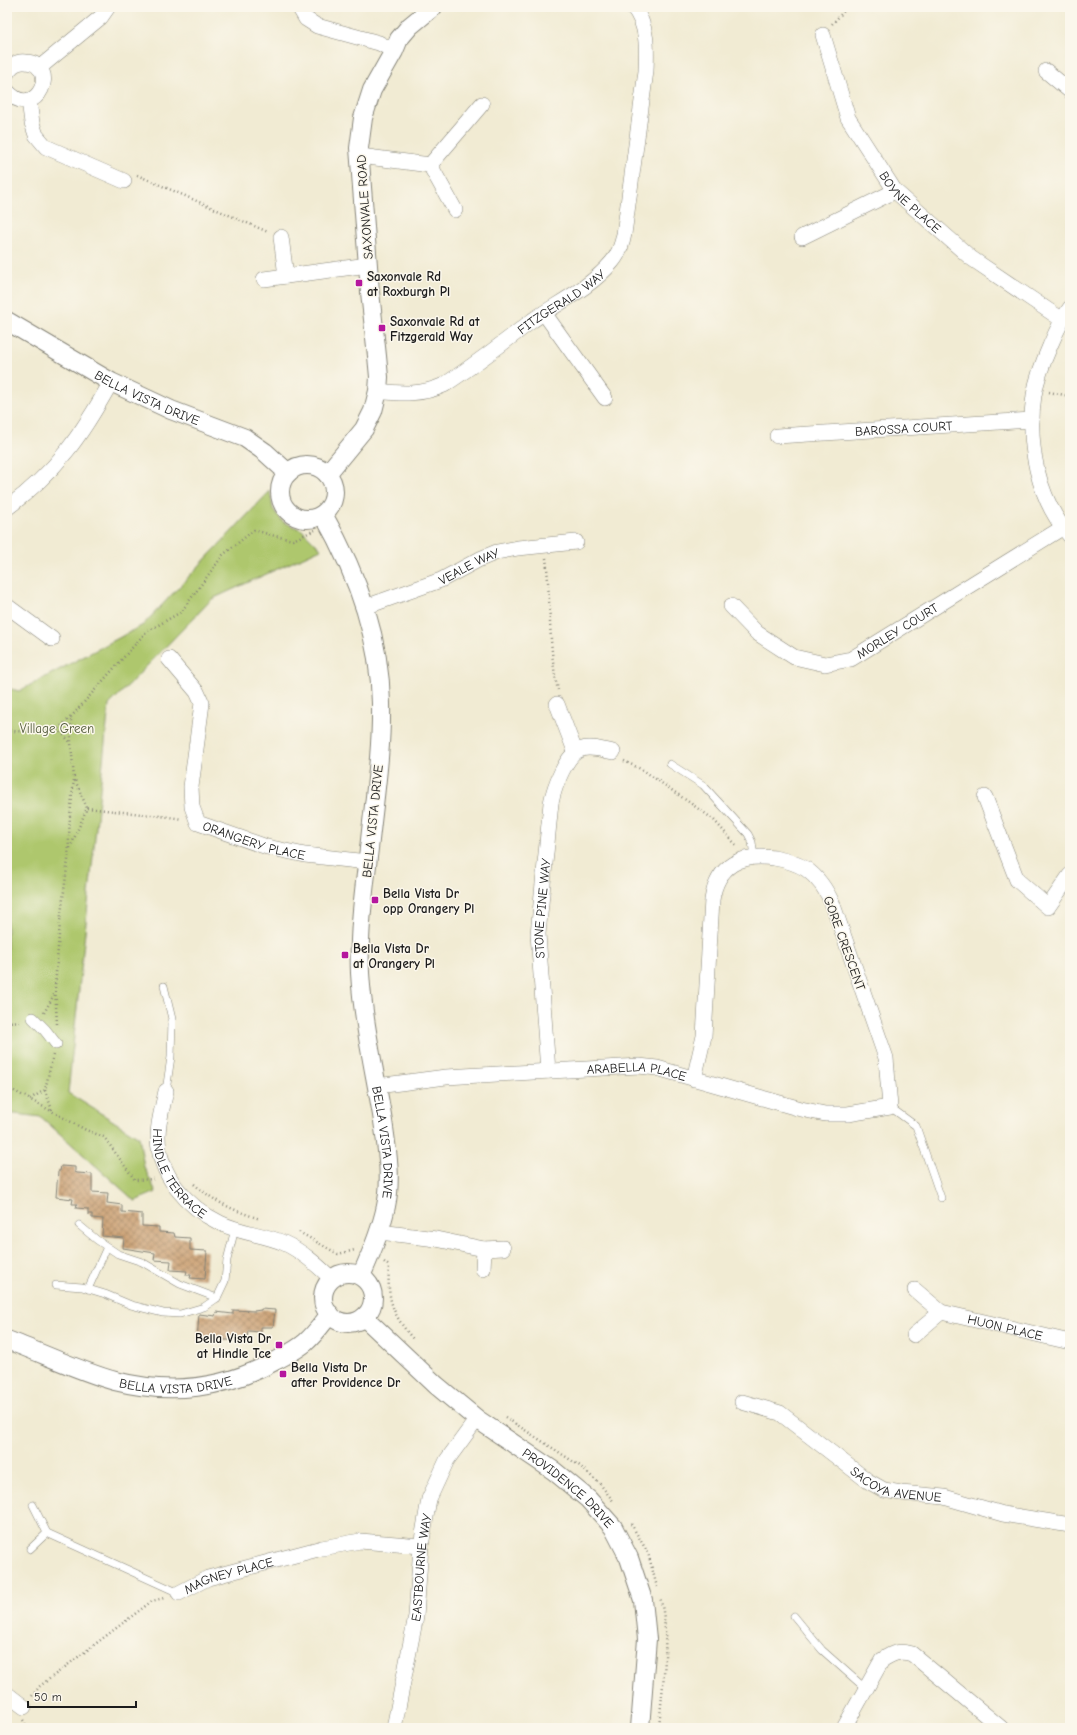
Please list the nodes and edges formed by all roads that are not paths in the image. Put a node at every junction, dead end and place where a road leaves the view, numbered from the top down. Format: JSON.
{"nodes":[{"id":1,"x":108,"y":7,"type":"edge"},
{"id":2,"x":299,"y":7,"type":"edge"},
{"id":3,"x":433,"y":7,"type":"edge"},
{"id":4,"x":447,"y":7,"type":"edge"},
{"id":5,"x":633,"y":7,"type":"edge"},
{"id":6,"x":823,"y":35,"type":"road end"},
{"id":7,"x":394,"y":51,"type":"junction"},
{"id":8,"x":10,"y":63,"type":"edge"},
{"id":9,"x":39,"y":68,"type":"junction"},
{"id":10,"x":1046,"y":71,"type":"dead end"},
{"id":11,"x":7,"y":91,"type":"edge"},
{"id":12,"x":1070,"y":91,"type":"edge"},
{"id":13,"x":29,"y":100,"type":"junction"},
{"id":14,"x":482,"y":104,"type":"dead end"},
{"id":15,"x":360,"y":156,"type":"junction"},
{"id":16,"x":430,"y":165,"type":"junction"},
{"id":17,"x":124,"y":181,"type":"road end"},
{"id":18,"x":895,"y":191,"type":"junction"},
{"id":19,"x":455,"y":210,"type":"dead end"},
{"id":20,"x":281,"y":237,"type":"road end"},
{"id":21,"x":802,"y":238,"type":"dead end"},
{"id":22,"x":368,"y":265,"type":"junction"},
{"id":23,"x":286,"y":276,"type":"junction"},
{"id":24,"x":264,"y":279,"type":"dead end"},
{"id":25,"x":544,"y":313,"type":"junction"},
{"id":26,"x":1066,"y":314,"type":"edge"},
{"id":27,"x":7,"y":321,"type":"edge"},
{"id":28,"x":111,"y":382,"type":"junction"},
{"id":29,"x":378,"y":391,"type":"junction"},
{"id":30,"x":605,"y":398,"type":"dead end"},
{"id":31,"x":1032,"y":420,"type":"junction"},
{"id":32,"x":777,"y":436,"type":"dead end"},
{"id":33,"x":288,"y":473,"type":"junction"},
{"id":34,"x":327,"y":474,"type":"junction"},
{"id":35,"x":7,"y":508,"type":"edge"},
{"id":36,"x":325,"y":518,"type":"junction"},
{"id":37,"x":1066,"y":532,"type":"edge"},
{"id":38,"x":576,"y":542,"type":"dead end"},
{"id":39,"x":7,"y":606,"type":"edge"},
{"id":40,"x":731,"y":606,"type":"dead end"},
{"id":41,"x":365,"y":607,"type":"junction"},
{"id":42,"x":52,"y":639,"type":"dead end"},
{"id":43,"x":169,"y":659,"type":"dead end"},
{"id":44,"x":557,"y":704,"type":"road end"},
{"id":45,"x":575,"y":752,"type":"junction"},
{"id":46,"x":613,"y":752,"type":"road end"},
{"id":47,"x":670,"y":764,"type":"dead end"},
{"id":48,"x":985,"y":797,"type":"dead end"},
{"id":49,"x":750,"y":857,"type":"junction"},
{"id":50,"x":367,"y":862,"type":"junction"},
{"id":51,"x":1070,"y":875,"type":"edge"},
{"id":52,"x":164,"y":986,"type":"dead end"},
{"id":53,"x":33,"y":1018,"type":"dead end"},
{"id":54,"x":56,"y":1044,"type":"road end"},
{"id":55,"x":548,"y":1071,"type":"junction"},
{"id":56,"x":694,"y":1079,"type":"junction"},
{"id":57,"x":377,"y":1086,"type":"junction"},
{"id":58,"x":166,"y":1092,"type":"joint"},
{"id":59,"x":890,"y":1107,"type":"junction"},
{"id":60,"x":941,"y":1198,"type":"dead end"},
{"id":61,"x":79,"y":1225,"type":"dead end"},
{"id":62,"x":235,"y":1229,"type":"junction"},
{"id":63,"x":380,"y":1232,"type":"junction"},
{"id":64,"x":107,"y":1247,"type":"junction"},
{"id":65,"x":503,"y":1248,"type":"dead end"},
{"id":66,"x":484,"y":1249,"type":"junction"},
{"id":67,"x":483,"y":1269,"type":"dead end"},
{"id":68,"x":361,"y":1276,"type":"junction"},
{"id":69,"x":332,"y":1279,"type":"junction"},
{"id":70,"x":56,"y":1285,"type":"dead end"},
{"id":71,"x":88,"y":1289,"type":"junction"},
{"id":72,"x":915,"y":1290,"type":"dead end"},
{"id":73,"x":217,"y":1298,"type":"junction"},
{"id":74,"x":941,"y":1312,"type":"junction"},
{"id":75,"x":330,"y":1314,"type":"junction"},
{"id":76,"x":364,"y":1317,"type":"junction"},
{"id":77,"x":914,"y":1335,"type":"dead end"},
{"id":78,"x":7,"y":1340,"type":"edge"},
{"id":79,"x":1070,"y":1342,"type":"edge"},
{"id":80,"x":742,"y":1402,"type":"dead end"},
{"id":81,"x":477,"y":1419,"type":"junction"},
{"id":82,"x":33,"y":1505,"type":"dead end"},
{"id":83,"x":1070,"y":1525,"type":"edge"},
{"id":84,"x":47,"y":1532,"type":"junction"},
{"id":85,"x":421,"y":1546,"type":"junction"},
{"id":86,"x":30,"y":1549,"type":"dead end"},
{"id":87,"x":179,"y":1593,"type":"joint"},
{"id":88,"x":794,"y":1616,"type":"dead end"},
{"id":89,"x":866,"y":1689,"type":"junction"},
{"id":90,"x":7,"y":1694,"type":"edge"},
{"id":91,"x":24,"y":1707,"type":"road end"},
{"id":92,"x":394,"y":1728,"type":"edge"},
{"id":93,"x":640,"y":1728,"type":"edge"},
{"id":94,"x":844,"y":1728,"type":"edge"},
{"id":95,"x":1001,"y":1728,"type":"edge"}],
"edges":[{"from":1,"to":9,"type":"street"},
{"from":2,"to":7,"type":"street"},
{"from":3,"to":7,"type":"street","name":"SAXONVALE ROAD"},
{"from":4,"to":7,"type":"street","name":"SAXONVALE ROAD"},
{"from":5,"to":25,"type":"street","name":"FITZGERALD WAY"},
{"from":6,"to":18,"type":"street","name":"BOYNE PLACE"},
{"from":7,"to":15,"type":"street","name":"SAXONVALE ROAD"},
{"from":8,"to":9,"type":"street"},
{"from":9,"to":13,"type":"street"},
{"from":10,"to":12,"type":"street"},
{"from":11,"to":13,"type":"street"},
{"from":13,"to":17,"type":"street"},
{"from":14,"to":16,"type":"street"},
{"from":15,"to":16,"type":"street"},
{"from":15,"to":22,"type":"street","name":"SAXONVALE ROAD"},
{"from":16,"to":19,"type":"street"},
{"from":18,"to":21,"type":"street"},
{"from":18,"to":26,"type":"street","name":"BOYNE PLACE"},
{"from":20,"to":23,"type":"street"},
{"from":22,"to":23,"type":"street"},
{"from":22,"to":29,"type":"street","name":"SAXONVALE ROAD"},
{"from":23,"to":24,"type":"street"},
{"from":25,"to":29,"type":"street","name":"FITZGERALD WAY"},
{"from":25,"to":30,"type":"street"},
{"from":26,"to":31,"type":"street"},
{"from":27,"to":28,"type":"street","name":"BELLA VISTA DRIVE"},
{"from":28,"to":33,"type":"street","name":"BELLA VISTA DRIVE"},
{"from":28,"to":35,"type":"street"},
{"from":29,"to":34,"type":"street","name":"SAXONVALE ROAD"},
{"from":31,"to":32,"type":"street","name":"BAROSSA COURT"},
{"from":31,"to":37,"type":"street"},
{"from":33,"to":34,"type":"street"},
{"from":33,"to":36,"type":"street"},
{"from":34,"to":36,"type":"street"},
{"from":36,"to":41,"type":"street","name":"BELLA VISTA DRIVE"},
{"from":37,"to":40,"type":"street","name":"MORLEY COURT"},
{"from":38,"to":41,"type":"street","name":"VEALE WAY"},
{"from":39,"to":42,"type":"street"},
{"from":41,"to":50,"type":"street","name":"BELLA VISTA DRIVE"},
{"from":43,"to":50,"type":"street","name":"ORANGERY PLACE"},
{"from":44,"to":45,"type":"street"},
{"from":45,"to":46,"type":"street"},
{"from":45,"to":55,"type":"street","name":"STONE PINE WAY"},
{"from":47,"to":49,"type":"lane"},
{"from":48,"to":51,"type":"street"},
{"from":49,"to":56,"type":"street","name":"GORE CRESCENT"},
{"from":49,"to":59,"type":"street","name":"GORE CRESCENT"},
{"from":50,"to":57,"type":"street","name":"BELLA VISTA DRIVE"},
{"from":52,"to":58,"type":"lane","name":"HINDLE TERRACE"},
{"from":53,"to":54,"type":"street"},
{"from":55,"to":56,"type":"street","name":"ARABELLA PLACE"},
{"from":55,"to":57,"type":"street","name":"ARABELLA PLACE"},
{"from":56,"to":59,"type":"street","name":"ARABELLA PLACE"},
{"from":57,"to":63,"type":"street","name":"BELLA VISTA DRIVE"},
{"from":58,"to":62,"type":"street","name":"HINDLE TERRACE"},
{"from":59,"to":60,"type":"lane"},
{"from":61,"to":64,"type":"lane"},
{"from":62,"to":69,"type":"street","name":"HINDLE TERRACE"},
{"from":62,"to":73,"type":"lane"},
{"from":63,"to":66,"type":"street"},
{"from":63,"to":68,"type":"street","name":"BELLA VISTA DRIVE"},
{"from":64,"to":71,"type":"lane"},
{"from":64,"to":73,"type":"lane"},
{"from":65,"to":66,"type":"street"},
{"from":66,"to":67,"type":"street"},
{"from":68,"to":69,"type":"street"},
{"from":68,"to":76,"type":"street"},
{"from":69,"to":75,"type":"street"},
{"from":70,"to":71,"type":"lane"},
{"from":71,"to":73,"type":"lane"},
{"from":72,"to":74,"type":"street","name":"HUON PLACE"},
{"from":74,"to":77,"type":"street"},
{"from":74,"to":79,"type":"street","name":"HUON PLACE"},
{"from":75,"to":76,"type":"street"},
{"from":75,"to":78,"type":"street","name":"BELLA VISTA DRIVE"},
{"from":76,"to":81,"type":"street","name":"PROVIDENCE DRIVE"},
{"from":80,"to":83,"type":"street","name":"SACOYA AVENUE"},
{"from":81,"to":85,"type":"street","name":"EASTBOURNE WAY"},
{"from":81,"to":93,"type":"street","name":"PROVIDENCE DRIVE"},
{"from":82,"to":84,"type":"lane"},
{"from":84,"to":86,"type":"lane"},
{"from":84,"to":87,"type":"lane","name":"MAGNEY PLACE"},
{"from":85,"to":87,"type":"street","name":"MAGNEY PLACE"},
{"from":85,"to":92,"type":"street","name":"EASTBOURNE WAY"},
{"from":88,"to":89,"type":"lane"},
{"from":89,"to":94,"type":"street"},
{"from":89,"to":95,"type":"street"},
{"from":90,"to":91,"type":"street"}]}
